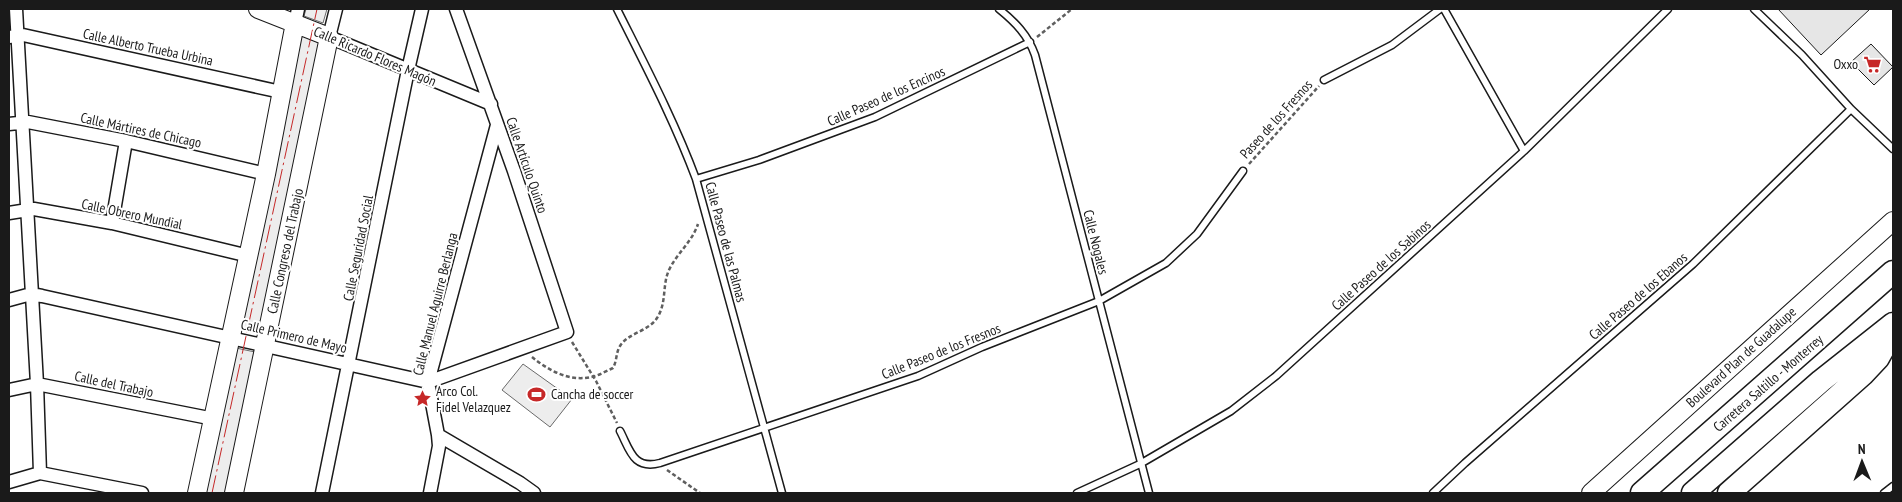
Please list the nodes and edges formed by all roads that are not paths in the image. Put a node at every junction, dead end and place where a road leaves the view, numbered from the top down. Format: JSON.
{"nodes":[{"id":1,"x":16,"y":9,"type":"edge"},
{"id":2,"x":258,"y":9,"type":"edge"},
{"id":3,"x":336,"y":9,"type":"edge"},
{"id":4,"x":422,"y":9,"type":"edge"},
{"id":5,"x":456,"y":9,"type":"edge"},
{"id":6,"x":617,"y":9,"type":"edge"},
{"id":7,"x":999,"y":9,"type":"edge"},
{"id":8,"x":1440,"y":9,"type":"edge"},
{"id":9,"x":1444,"y":9,"type":"edge"},
{"id":10,"x":1668,"y":9,"type":"edge"},
{"id":11,"x":1754,"y":9,"type":"edge"},
{"id":12,"x":297,"y":16,"type":"edge"},
{"id":13,"x":13,"y":36,"type":"edge"},
{"id":14,"x":330,"y":37,"type":"junction"},
{"id":15,"x":1030,"y":42,"type":"junction"},
{"id":16,"x":408,"y":70,"type":"junction"},
{"id":17,"x":1324,"y":80,"type":"road end"},
{"id":18,"x":281,"y":92,"type":"junction"},
{"id":19,"x":491,"y":104,"type":"junction"},
{"id":20,"x":1851,"y":109,"type":"junction"},
{"id":21,"x":22,"y":121,"type":"junction"},
{"id":22,"x":9,"y":124,"type":"edge"},
{"id":23,"x":497,"y":125,"type":"junction"},
{"id":24,"x":126,"y":141,"type":"junction"},
{"id":25,"x":1893,"y":149,"type":"edge"},
{"id":26,"x":1524,"y":152,"type":"junction"},
{"id":27,"x":1243,"y":171,"type":"road end"},
{"id":28,"x":266,"y":174,"type":"junction"},
{"id":29,"x":696,"y":179,"type":"junction"},
{"id":30,"x":26,"y":209,"type":"junction"},
{"id":31,"x":9,"y":213,"type":"edge"},
{"id":32,"x":1893,"y":221,"type":"edge"},
{"id":33,"x":112,"y":223,"type":"junction"},
{"id":34,"x":249,"y":256,"type":"junction"},
{"id":35,"x":1893,"y":272,"type":"edge"},
{"id":36,"x":31,"y":294,"type":"junction"},
{"id":37,"x":9,"y":300,"type":"edge"},
{"id":38,"x":1099,"y":301,"type":"junction"},
{"id":39,"x":1893,"y":324,"type":"edge"},
{"id":40,"x":1893,"y":330,"type":"edge"},
{"id":41,"x":231,"y":337,"type":"junction"},
{"id":42,"x":266,"y":345,"type":"junction"},
{"id":43,"x":350,"y":364,"type":"junction"},
{"id":44,"x":428,"y":382,"type":"junction"},
{"id":45,"x":37,"y":384,"type":"junction"},
{"id":46,"x":9,"y":390,"type":"edge"},
{"id":47,"x":214,"y":419,"type":"junction"},
{"id":48,"x":763,"y":428,"type":"junction"},
{"id":49,"x":620,"y":430,"type":"road end"},
{"id":50,"x":1712,"y":430,"type":"junction"},
{"id":51,"x":438,"y":435,"type":"junction"},
{"id":52,"x":1140,"y":464,"type":"junction"},
{"id":53,"x":40,"y":473,"type":"junction"},
{"id":54,"x":9,"y":482,"type":"edge"},
{"id":55,"x":1893,"y":486,"type":"edge"},
{"id":56,"x":142,"y":493,"type":"edge"},
{"id":57,"x":198,"y":493,"type":"edge"},
{"id":58,"x":234,"y":493,"type":"edge"},
{"id":59,"x":322,"y":493,"type":"edge"},
{"id":60,"x":430,"y":493,"type":"edge"},
{"id":61,"x":534,"y":493,"type":"edge"},
{"id":62,"x":782,"y":493,"type":"edge"},
{"id":63,"x":1077,"y":493,"type":"edge"},
{"id":64,"x":1149,"y":493,"type":"edge"},
{"id":65,"x":1433,"y":493,"type":"edge"},
{"id":66,"x":1591,"y":493,"type":"edge"},
{"id":67,"x":1642,"y":493,"type":"edge"},
{"id":68,"x":1656,"y":493,"type":"edge"},
{"id":69,"x":1693,"y":493,"type":"edge"},
{"id":70,"x":1729,"y":493,"type":"edge"},
{"id":71,"x":1884,"y":493,"type":"edge"}],
"edges":[{"from":1,"to":13,"type":"street"},
{"from":2,"to":12,"type":"street","name":"Calle Ricardo Flores Magón"},
{"from":3,"to":14,"type":"street","name":"Calle Congreso del Trabajo"},
{"from":4,"to":16,"type":"street","name":"Calle Seguridad Social"},
{"from":5,"to":19,"type":"street","name":"Calle Artículo Quinto"},
{"from":6,"to":29,"type":"lane","name":"Calle Paseo de las Palmas"},
{"from":7,"to":15,"type":"lane","name":"Calle Nogales"},
{"from":8,"to":17,"type":"lane"},
{"from":9,"to":26,"type":"lane"},
{"from":10,"to":26,"type":"lane","name":"Calle Paseo de los Sabinos"},
{"from":11,"to":20,"type":"lane"},
{"from":12,"to":14,"type":"street","name":"Calle Ricardo Flores Magón"},
{"from":12,"to":18,"type":"street"},
{"from":13,"to":18,"type":"street","name":"Calle Alberto Trueba Urbina"},
{"from":13,"to":21,"type":"street"},
{"from":14,"to":16,"type":"street","name":"Calle Ricardo Flores Magón"},
{"from":14,"to":42,"type":"street","name":"Calle Congreso del Trabajo"},
{"from":15,"to":29,"type":"lane","name":"Calle Paseo de los Encinos"},
{"from":15,"to":38,"type":"lane","name":"Calle Nogales"},
{"from":16,"to":19,"type":"street","name":"Calle Ricardo Flores Magón"},
{"from":16,"to":43,"type":"street","name":"Calle Seguridad Social"},
{"from":18,"to":28,"type":"street"},
{"from":19,"to":23,"type":"street","name":"Calle Artículo Quinto"},
{"from":20,"to":25,"type":"lane"},
{"from":20,"to":65,"type":"lane","name":"Calle Paseo de los Ebanos"},
{"from":21,"to":22,"type":"street","name":"Calle Mártires de Chicago"},
{"from":21,"to":24,"type":"street","name":"Calle Mártires de Chicago"},
{"from":21,"to":30,"type":"street"},
{"from":23,"to":44,"type":"street","name":"Calle Manuel Aguirre Berlanga"},
{"from":23,"to":44,"type":"street","name":"Calle Artículo Quinto"},
{"from":24,"to":28,"type":"street","name":"Calle Mártires de Chicago"},
{"from":24,"to":33,"type":"street"},
{"from":26,"to":52,"type":"lane","name":"Calle Paseo de los Sabinos"},
{"from":27,"to":38,"type":"lane","name":"Calle Paseo de los Fresnos"},
{"from":28,"to":34,"type":"street"},
{"from":29,"to":48,"type":"lane","name":"Calle Paseo de las Palmas"},
{"from":30,"to":31,"type":"street","name":"Calle Obrero Mundial"},
{"from":30,"to":33,"type":"street","name":"Calle Obrero Mundial"},
{"from":30,"to":36,"type":"street"},
{"from":32,"to":66,"type":"street","name":"Boulevard Plan de Guadalupe"},
{"from":33,"to":34,"type":"street","name":"Calle Obrero Mundial"},
{"from":34,"to":41,"type":"street"},
{"from":35,"to":50,"type":"highway","name":"Carretera Saltillo - Monterrey"},
{"from":36,"to":37,"type":"street","name":"Calle Primero de Mayo"},
{"from":36,"to":41,"type":"street","name":"Calle Primero de Mayo"},
{"from":36,"to":45,"type":"street"},
{"from":38,"to":48,"type":"lane","name":"Calle Paseo de los Fresnos"},
{"from":38,"to":52,"type":"lane","name":"Calle Nogales"},
{"from":39,"to":69,"type":"highway"},
{"from":40,"to":70,"type":"highway"},
{"from":41,"to":42,"type":"street","name":"Calle Primero de Mayo"},
{"from":41,"to":47,"type":"street"},
{"from":42,"to":43,"type":"street","name":"Calle Primero de Mayo"},
{"from":42,"to":58,"type":"street","name":"Calle Congreso del Trabajo"},
{"from":43,"to":44,"type":"street","name":"Calle Primero de Mayo"},
{"from":43,"to":59,"type":"street","name":"Calle Seguridad Social"},
{"from":44,"to":51,"type":"street","name":"Calle Manuel Aguirre Berlanga"},
{"from":45,"to":46,"type":"street","name":"Calle del Trabajo"},
{"from":45,"to":47,"type":"street","name":"Calle del Trabajo"},
{"from":45,"to":53,"type":"street"},
{"from":47,"to":57,"type":"street"},
{"from":48,"to":49,"type":"lane","name":"Calle Paseo de los Fresnos"},
{"from":48,"to":62,"type":"lane","name":"Calle Paseo de las Palmas"},
{"from":50,"to":67,"type":"highway","name":"Carretera Saltillo - Monterrey"},
{"from":50,"to":68,"type":"highway"},
{"from":51,"to":60,"type":"street","name":"Calle Manuel Aguirre Berlanga"},
{"from":51,"to":61,"type":"street"},
{"from":52,"to":63,"type":"lane","name":"Calle Paseo de los Sabinos"},
{"from":52,"to":64,"type":"lane","name":"Calle Nogales"},
{"from":53,"to":54,"type":"street"},
{"from":53,"to":56,"type":"street"},
{"from":55,"to":71,"type":"lane"}]}
